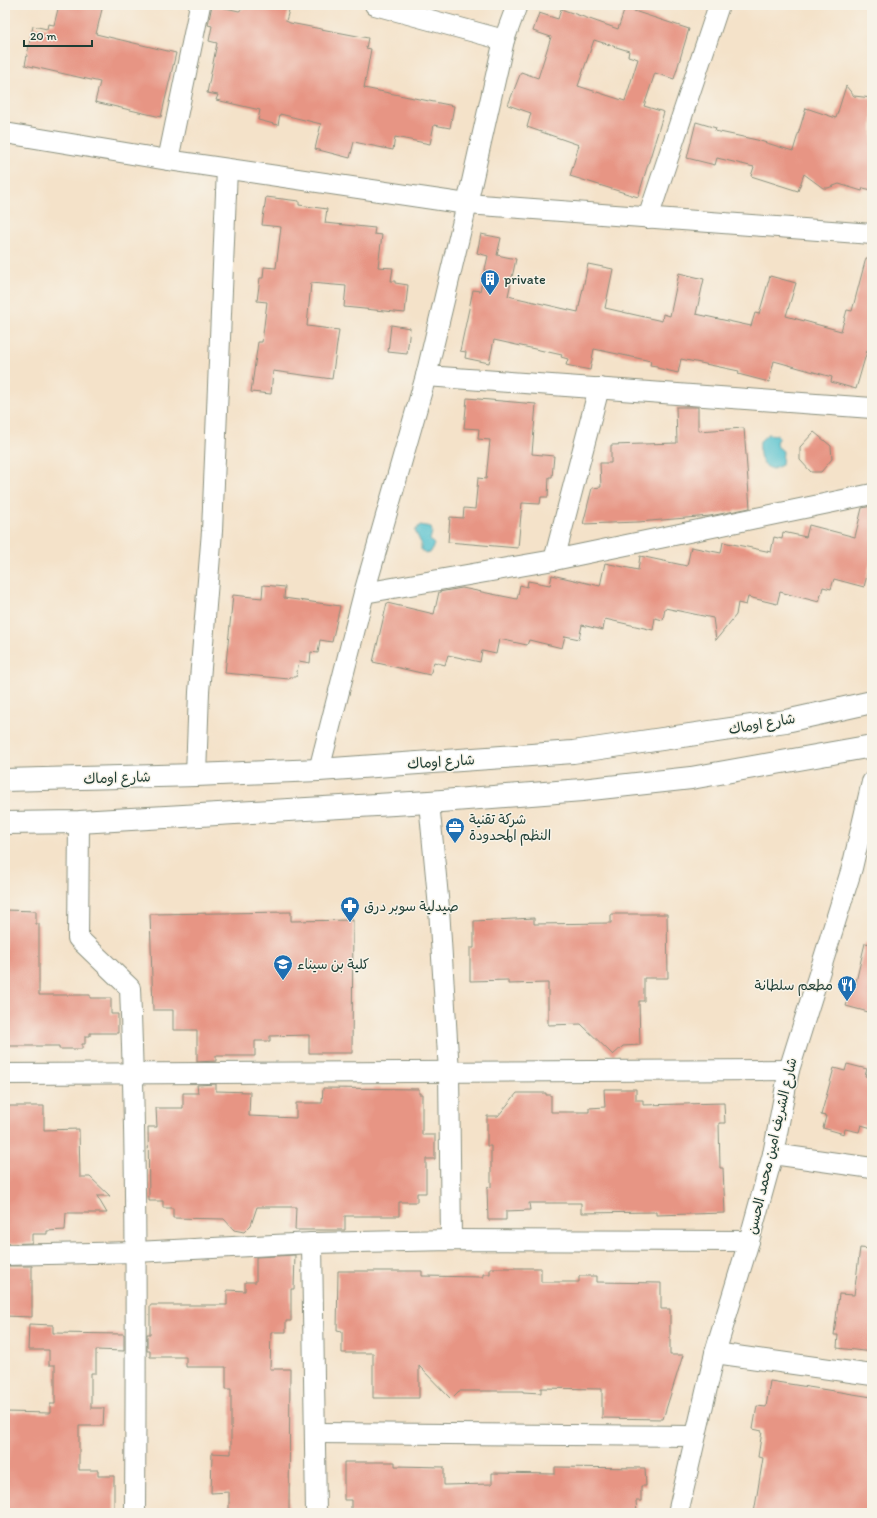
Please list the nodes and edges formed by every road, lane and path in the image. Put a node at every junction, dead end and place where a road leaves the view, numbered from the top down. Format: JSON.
{"nodes":[{"id":1,"x":200,"y":5,"type":"edge"},
{"id":2,"x":375,"y":5,"type":"edge"},
{"id":3,"x":517,"y":5,"type":"edge"},
{"id":4,"x":719,"y":5,"type":"edge"},
{"id":5,"x":504,"y":40,"type":"junction"},
{"id":6,"x":5,"y":133,"type":"edge"},
{"id":7,"x":168,"y":160,"type":"junction"},
{"id":8,"x":227,"y":169,"type":"junction"},
{"id":9,"x":467,"y":204,"type":"junction"},
{"id":10,"x":648,"y":218,"type":"junction"},
{"id":11,"x":872,"y":234,"type":"edge"},
{"id":12,"x":426,"y":376,"type":"junction"},
{"id":13,"x":599,"y":388,"type":"junction"},
{"id":14,"x":872,"y":408,"type":"edge"},
{"id":15,"x":872,"y":494,"type":"edge"},
{"id":16,"x":554,"y":560,"type":"junction"},
{"id":17,"x":364,"y":593,"type":"junction"},
{"id":18,"x":872,"y":702,"type":"edge"},
{"id":19,"x":872,"y":746,"type":"edge"},
{"id":20,"x":320,"y":770,"type":"junction"},
{"id":21,"x":196,"y":776,"type":"junction"},
{"id":22,"x":5,"y":780,"type":"edge"},
{"id":23,"x":872,"y":782,"type":"edge"},
{"id":24,"x":429,"y":802,"type":"junction"},
{"id":25,"x":78,"y":822,"type":"junction"},
{"id":26,"x":5,"y":823,"type":"edge"},
{"id":27,"x":789,"y":1070,"type":"junction"},
{"id":28,"x":449,"y":1072,"type":"junction"},
{"id":29,"x":5,"y":1074,"type":"edge"},
{"id":30,"x":133,"y":1074,"type":"junction"},
{"id":31,"x":773,"y":1154,"type":"junction"},
{"id":32,"x":872,"y":1168,"type":"edge"},
{"id":33,"x":451,"y":1240,"type":"junction"},
{"id":34,"x":749,"y":1241,"type":"junction"},
{"id":35,"x":312,"y":1243,"type":"junction"},
{"id":36,"x":136,"y":1252,"type":"junction"},
{"id":37,"x":5,"y":1255,"type":"edge"},
{"id":38,"x":715,"y":1353,"type":"junction"},
{"id":39,"x":872,"y":1375,"type":"edge"},
{"id":40,"x":316,"y":1433,"type":"junction"},
{"id":41,"x":695,"y":1436,"type":"junction"},
{"id":42,"x":135,"y":1513,"type":"edge"},
{"id":43,"x":316,"y":1513,"type":"edge"},
{"id":44,"x":678,"y":1513,"type":"edge"}],
"edges":[{"from":1,"to":7,"type":"street"},
{"from":2,"to":5,"type":"street"},
{"from":3,"to":5,"type":"street"},
{"from":4,"to":10,"type":"street"},
{"from":5,"to":9,"type":"street"},
{"from":6,"to":7,"type":"street"},
{"from":7,"to":8,"type":"street"},
{"from":8,"to":9,"type":"street"},
{"from":8,"to":21,"type":"street"},
{"from":9,"to":10,"type":"street"},
{"from":9,"to":12,"type":"street"},
{"from":10,"to":11,"type":"street"},
{"from":12,"to":13,"type":"street"},
{"from":12,"to":17,"type":"street"},
{"from":13,"to":14,"type":"street"},
{"from":13,"to":16,"type":"street"},
{"from":15,"to":16,"type":"street"},
{"from":16,"to":17,"type":"street"},
{"from":17,"to":20,"type":"street"},
{"from":18,"to":20,"type":"main road","name":"شارع اوماك"},
{"from":19,"to":24,"type":"main road"},
{"from":20,"to":21,"type":"main road","name":"شارع اوماك"},
{"from":21,"to":22,"type":"main road","name":"شارع اوماك"},
{"from":23,"to":27,"type":"street","name":"شارع الشريف امين محمد الحسن"},
{"from":24,"to":25,"type":"main road"},
{"from":24,"to":28,"type":"street"},
{"from":25,"to":26,"type":"main road"},
{"from":25,"to":30,"type":"street"},
{"from":27,"to":28,"type":"street"},
{"from":27,"to":31,"type":"street","name":"شارع الشريف امين محمد الحسن"},
{"from":28,"to":30,"type":"street"},
{"from":28,"to":33,"type":"street"},
{"from":29,"to":30,"type":"street"},
{"from":30,"to":36,"type":"street"},
{"from":31,"to":32,"type":"street"},
{"from":31,"to":34,"type":"street","name":"شارع الشريف امين محمد الحسن"},
{"from":33,"to":34,"type":"street"},
{"from":33,"to":35,"type":"street"},
{"from":34,"to":38,"type":"street","name":"شارع الشريف امين محمد الحسن"},
{"from":35,"to":36,"type":"street"},
{"from":35,"to":40,"type":"street"},
{"from":36,"to":37,"type":"street"},
{"from":36,"to":42,"type":"street"},
{"from":38,"to":39,"type":"street"},
{"from":38,"to":41,"type":"street","name":"شارع الشريف امين محمد الحسن"},
{"from":40,"to":41,"type":"street"},
{"from":40,"to":43,"type":"street"},
{"from":41,"to":44,"type":"street","name":"شارع الشريف امين محمد الحسن"}]}
